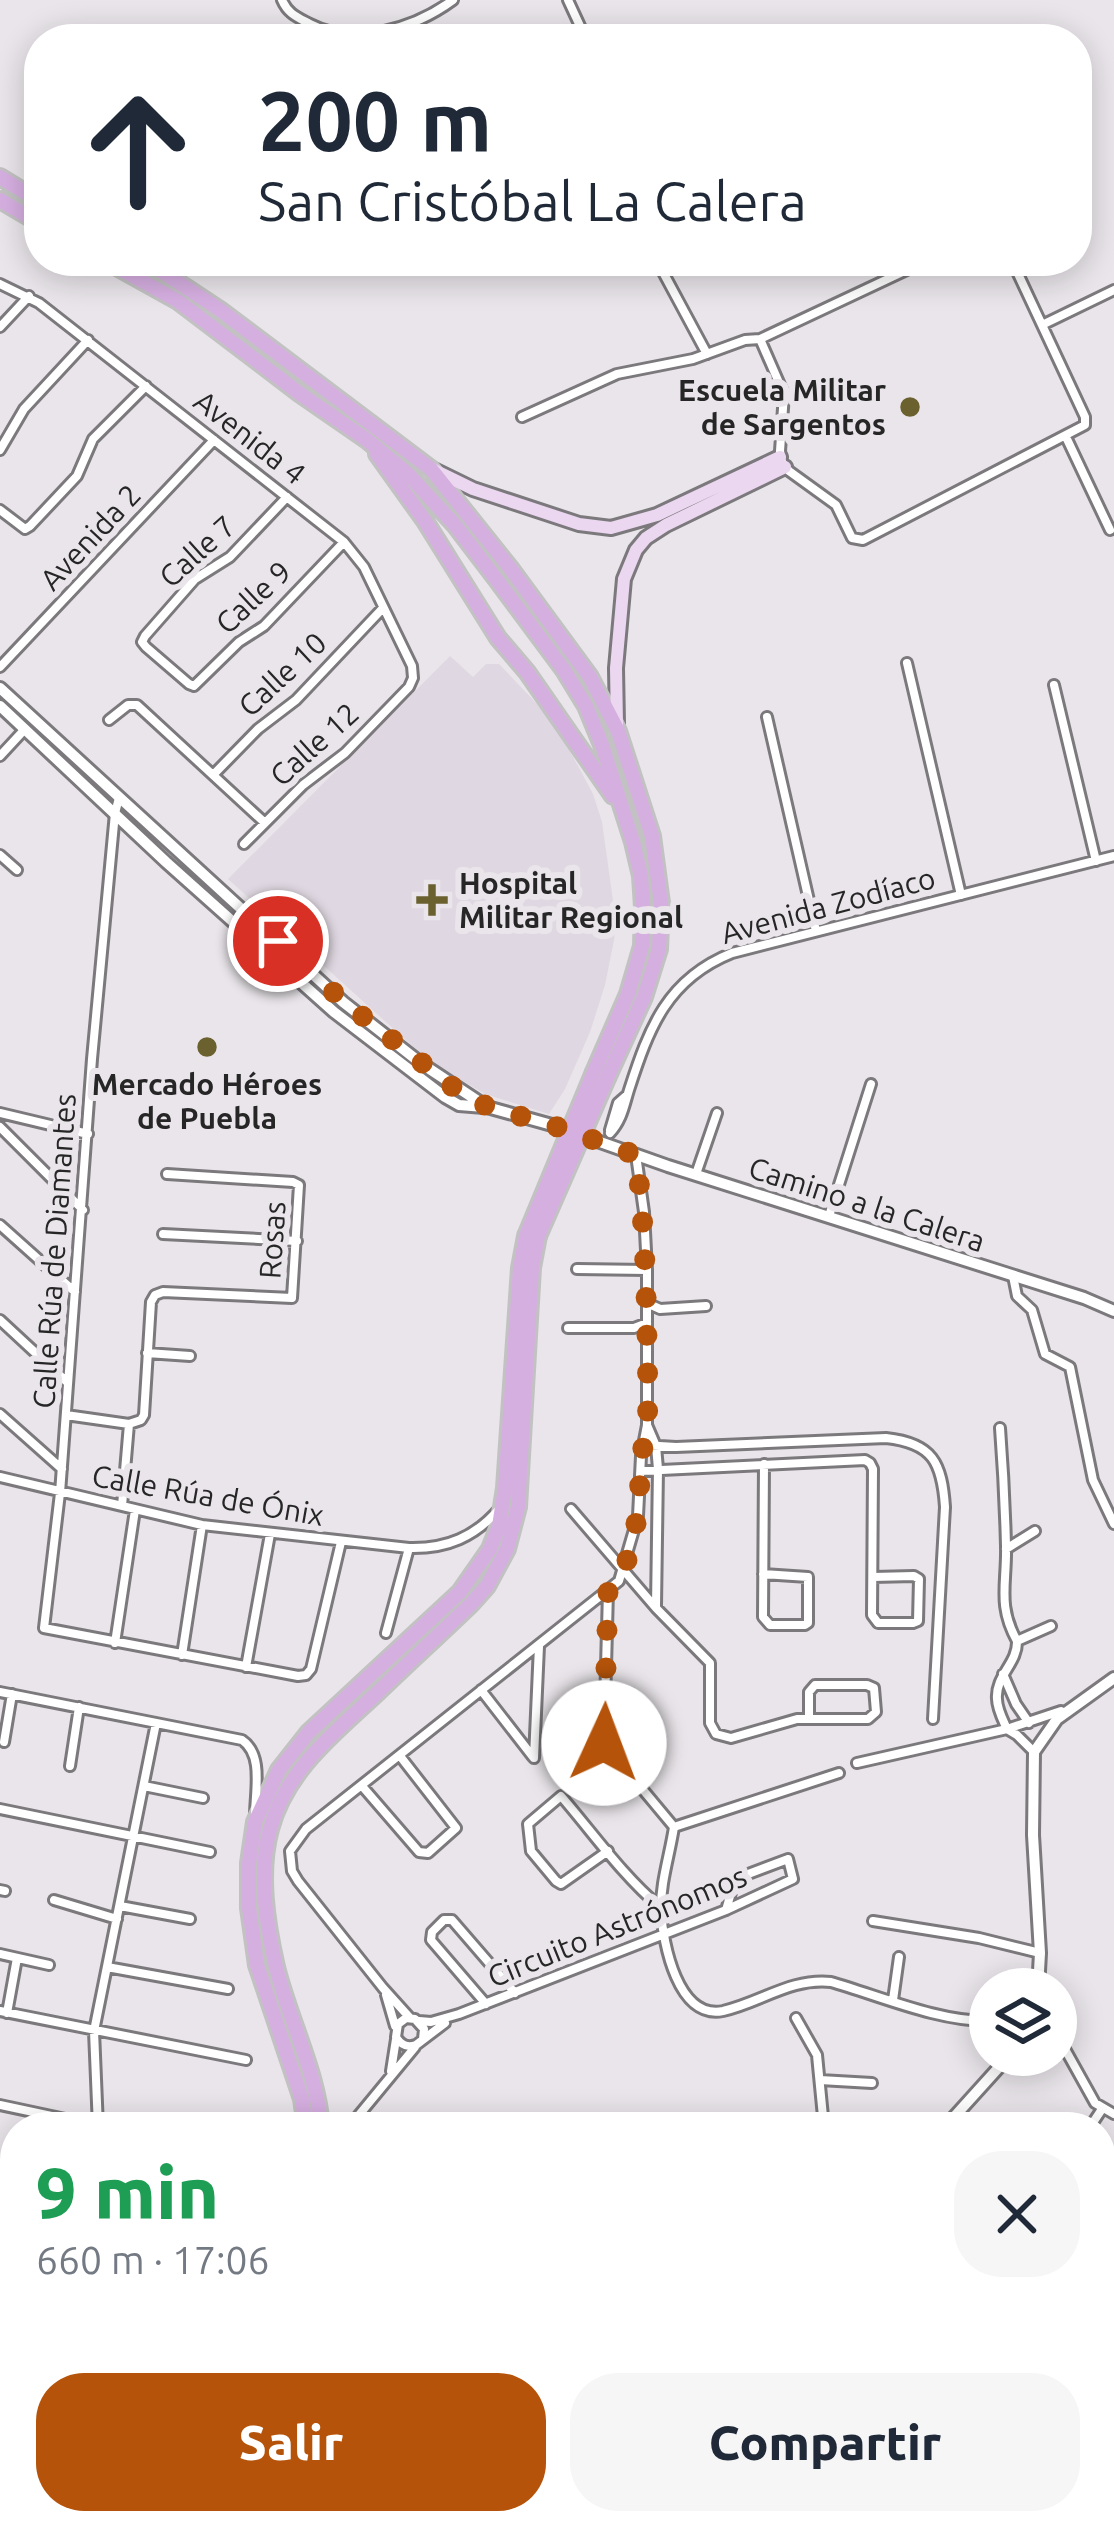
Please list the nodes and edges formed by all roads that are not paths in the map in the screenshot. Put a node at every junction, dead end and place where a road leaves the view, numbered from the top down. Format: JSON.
{"nodes":[{"id":1,"x":282,"y":0,"type":"edge"},
{"id":2,"x":453,"y":0,"type":"edge"},
{"id":3,"x":311,"y":24,"type":"edge"},
{"id":4,"x":406,"y":24,"type":"edge"},
{"id":5,"x":133,"y":276,"type":"edge"},
{"id":6,"x":169,"y":276,"type":"edge"},
{"id":7,"x":665,"y":276,"type":"edge"},
{"id":8,"x":894,"y":276,"type":"edge"},
{"id":9,"x":1019,"y":276,"type":"edge"},
{"id":10,"x":0,"y":284,"type":"edge"},
{"id":11,"x":1114,"y":290,"type":"edge"},
{"id":12,"x":28,"y":296,"type":"junction"},
{"id":13,"x":1042,"y":325,"type":"junction"},
{"id":14,"x":0,"y":328,"type":"edge"},
{"id":15,"x":760,"y":339,"type":"junction"},
{"id":16,"x":88,"y":340,"type":"junction"},
{"id":17,"x":707,"y":354,"type":"junction"},
{"id":18,"x":310,"y":379,"type":"junction"},
{"id":19,"x":146,"y":386,"type":"junction"},
{"id":20,"x":299,"y":393,"type":"junction"},
{"id":21,"x":521,"y":417,"type":"dead end"},
{"id":22,"x":1066,"y":437,"type":"junction"},
{"id":23,"x":214,"y":440,"type":"junction"},
{"id":24,"x":367,"y":440,"type":"junction"},
{"id":25,"x":0,"y":450,"type":"edge"},
{"id":26,"x":783,"y":462,"type":"junction"},
{"id":27,"x":431,"y":469,"type":"junction"},
{"id":28,"x":287,"y":497,"type":"junction"},
{"id":29,"x":0,"y":510,"type":"edge"},
{"id":30,"x":1110,"y":530,"type":"dead end"},
{"id":31,"x":344,"y":542,"type":"junction"},
{"id":32,"x":383,"y":608,"type":"junction"},
{"id":33,"x":907,"y":663,"type":"dead end"},
{"id":34,"x":0,"y":667,"type":"edge"},
{"id":35,"x":413,"y":678,"type":"joint"},
{"id":36,"x":1054,"y":685,"type":"dead end"},
{"id":37,"x":194,"y":686,"type":"joint"},
{"id":38,"x":0,"y":688,"type":"edge"},
{"id":39,"x":0,"y":706,"type":"edge"},
{"id":40,"x":767,"y":717,"type":"dead end"},
{"id":41,"x":109,"y":720,"type":"dead end"},
{"id":42,"x":25,"y":729,"type":"junction"},
{"id":43,"x":618,"y":731,"type":"junction"},
{"id":44,"x":0,"y":756,"type":"edge"},
{"id":45,"x":74,"y":765,"type":"junction"},
{"id":46,"x":214,"y":774,"type":"junction"},
{"id":47,"x":119,"y":798,"type":"junction"},
{"id":48,"x":115,"y":813,"type":"junction"},
{"id":49,"x":626,"y":820,"type":"junction"},
{"id":50,"x":265,"y":823,"type":"junction"},
{"id":51,"x":244,"y":844,"type":"dead end"},
{"id":52,"x":0,"y":855,"type":"edge"},
{"id":53,"x":1114,"y":856,"type":"edge"},
{"id":54,"x":1096,"y":861,"type":"junction"},
{"id":55,"x":17,"y":870,"type":"dead end"},
{"id":56,"x":962,"y":895,"type":"junction"},
{"id":57,"x":816,"y":931,"type":"junction"},
{"id":58,"x":383,"y":1043,"type":"junction"},
{"id":59,"x":601,"y":1074,"type":"junction"},
{"id":60,"x":872,"y":1084,"type":"dead end"},
{"id":61,"x":0,"y":1113,"type":"edge"},
{"id":62,"x":717,"y":1113,"type":"dead end"},
{"id":63,"x":0,"y":1126,"type":"edge"},
{"id":64,"x":88,"y":1134,"type":"junction"},
{"id":65,"x":607,"y":1138,"type":"junction"},
{"id":66,"x":636,"y":1155,"type":"junction"},
{"id":67,"x":166,"y":1174,"type":"dead end"},
{"id":68,"x":695,"y":1174,"type":"junction"},
{"id":69,"x":82,"y":1210,"type":"junction"},
{"id":70,"x":829,"y":1216,"type":"junction"},
{"id":71,"x":0,"y":1225,"type":"edge"},
{"id":72,"x":163,"y":1234,"type":"dead end"},
{"id":73,"x":532,"y":1236,"type":"junction"},
{"id":74,"x":297,"y":1241,"type":"junction"},
{"id":75,"x":577,"y":1269,"type":"dead end"},
{"id":76,"x":647,"y":1270,"type":"junction"},
{"id":77,"x":1013,"y":1276,"type":"junction"},
{"id":78,"x":76,"y":1294,"type":"junction"},
{"id":79,"x":647,"y":1303,"type":"junction"},
{"id":80,"x":706,"y":1306,"type":"dead end"},
{"id":81,"x":1114,"y":1311,"type":"edge"},
{"id":82,"x":0,"y":1320,"type":"edge"},
{"id":83,"x":647,"y":1323,"type":"junction"},
{"id":84,"x":568,"y":1328,"type":"dead end"},
{"id":85,"x":147,"y":1353,"type":"junction"},
{"id":86,"x":190,"y":1356,"type":"dead end"},
{"id":87,"x":69,"y":1384,"type":"junction"},
{"id":88,"x":0,"y":1414,"type":"edge"},
{"id":89,"x":66,"y":1415,"type":"junction"},
{"id":90,"x":129,"y":1424,"type":"junction"},
{"id":91,"x":647,"y":1426,"type":"junction"},
{"id":92,"x":1000,"y":1428,"type":"dead end"},
{"id":93,"x":643,"y":1445,"type":"junction"},
{"id":94,"x":656,"y":1446,"type":"junction"},
{"id":95,"x":764,"y":1464,"type":"junction"},
{"id":96,"x":62,"y":1469,"type":"junction"},
{"id":97,"x":658,"y":1469,"type":"junction"},
{"id":98,"x":641,"y":1472,"type":"junction"},
{"id":99,"x":0,"y":1478,"type":"edge"},
{"id":100,"x":60,"y":1493,"type":"junction"},
{"id":101,"x":504,"y":1504,"type":"junction"},
{"id":102,"x":122,"y":1507,"type":"junction"},
{"id":103,"x":136,"y":1510,"type":"junction"},
{"id":104,"x":571,"y":1510,"type":"dead end"},
{"id":105,"x":1114,"y":1524,"type":"edge"},
{"id":106,"x":202,"y":1525,"type":"junction"},
{"id":107,"x":1035,"y":1531,"type":"dead end"},
{"id":108,"x":270,"y":1534,"type":"junction"},
{"id":109,"x":341,"y":1542,"type":"junction"},
{"id":110,"x":409,"y":1548,"type":"junction"},
{"id":111,"x":1006,"y":1549,"type":"junction"},
{"id":112,"x":624,"y":1569,"type":"junction"},
{"id":113,"x":764,"y":1574,"type":"junction"},
{"id":114,"x":873,"y":1576,"type":"junction"},
{"id":115,"x":608,"y":1592,"type":"junction"},
{"id":116,"x":656,"y":1608,"type":"junction"},
{"id":117,"x":1051,"y":1626,"type":"dead end"},
{"id":118,"x":386,"y":1633,"type":"dead end"},
{"id":119,"x":1017,"y":1640,"type":"junction"},
{"id":120,"x":115,"y":1643,"type":"junction"},
{"id":121,"x":539,"y":1644,"type":"junction"},
{"id":122,"x":182,"y":1655,"type":"junction"},
{"id":123,"x":246,"y":1667,"type":"junction"},
{"id":124,"x":1003,"y":1674,"type":"junction"},
{"id":125,"x":1114,"y":1678,"type":"edge"},
{"id":126,"x":481,"y":1690,"type":"junction"},
{"id":127,"x":0,"y":1692,"type":"edge"},
{"id":128,"x":11,"y":1694,"type":"junction"},
{"id":129,"x":1073,"y":1706,"type":"junction"},
{"id":130,"x":80,"y":1707,"type":"junction"},
{"id":131,"x":809,"y":1718,"type":"junction"},
{"id":132,"x":933,"y":1719,"type":"dead end"},
{"id":133,"x":156,"y":1723,"type":"junction"},
{"id":134,"x":1029,"y":1723,"type":"junction"},
{"id":135,"x":1006,"y":1729,"type":"junction"},
{"id":136,"x":2,"y":1742,"type":"edge"},
{"id":137,"x":16,"y":1744,"type":"dead end"},
{"id":138,"x":1034,"y":1752,"type":"junction"},
{"id":139,"x":400,"y":1756,"type":"junction"},
{"id":140,"x":857,"y":1763,"type":"dead end"},
{"id":141,"x":70,"y":1766,"type":"dead end"},
{"id":142,"x":839,"y":1773,"type":"dead end"},
{"id":143,"x":144,"y":1786,"type":"junction"},
{"id":144,"x":362,"y":1786,"type":"junction"},
{"id":145,"x":203,"y":1798,"type":"dead end"},
{"id":146,"x":0,"y":1810,"type":"edge"},
{"id":147,"x":255,"y":1822,"type":"junction"},
{"id":148,"x":674,"y":1827,"type":"junction"},
{"id":149,"x":134,"y":1836,"type":"junction"},
{"id":150,"x":608,"y":1851,"type":"junction"},
{"id":151,"x":210,"y":1852,"type":"dead end"},
{"id":152,"x":54,"y":1900,"type":"dead end"},
{"id":153,"x":120,"y":1906,"type":"junction"},
{"id":154,"x":661,"y":1907,"type":"junction"},
{"id":155,"x":726,"y":1910,"type":"junction"},
{"id":156,"x":117,"y":1919,"type":"junction"},
{"id":157,"x":190,"y":1919,"type":"dead end"},
{"id":158,"x":873,"y":1921,"type":"dead end"},
{"id":159,"x":664,"y":1934,"type":"junction"},
{"id":160,"x":1040,"y":1953,"type":"junction"},
{"id":161,"x":0,"y":1954,"type":"edge"},
{"id":162,"x":899,"y":1957,"type":"dead end"},
{"id":163,"x":16,"y":1958,"type":"junction"},
{"id":164,"x":49,"y":1965,"type":"dead end"},
{"id":165,"x":107,"y":1967,"type":"junction"},
{"id":166,"x":1039,"y":1968,"type":"edge"},
{"id":167,"x":383,"y":1988,"type":"junction"},
{"id":168,"x":228,"y":1989,"type":"dead end"},
{"id":169,"x":515,"y":1993,"type":"junction"},
{"id":170,"x":893,"y":2000,"type":"junction"},
{"id":171,"x":486,"y":2005,"type":"junction"},
{"id":172,"x":4,"y":2012,"type":"edge"},
{"id":173,"x":459,"y":2014,"type":"junction"},
{"id":174,"x":796,"y":2018,"type":"dead end"},
{"id":175,"x":415,"y":2019,"type":"junction"},
{"id":176,"x":969,"y":2019,"type":"edge"},
{"id":177,"x":94,"y":2031,"type":"junction"},
{"id":178,"x":395,"y":2034,"type":"junction"},
{"id":179,"x":419,"y":2042,"type":"junction"},
{"id":180,"x":246,"y":2060,"type":"dead end"},
{"id":181,"x":1077,"y":2070,"type":"edge"},
{"id":182,"x":991,"y":2076,"type":"edge"},
{"id":183,"x":388,"y":2078,"type":"junction"},
{"id":184,"x":820,"y":2080,"type":"junction"},
{"id":185,"x":872,"y":2083,"type":"dead end"},
{"id":186,"x":0,"y":2105,"type":"edge"},
{"id":187,"x":1102,"y":2108,"type":"junction"},
{"id":188,"x":32,"y":2112,"type":"edge"},
{"id":189,"x":99,"y":2112,"type":"edge"},
{"id":190,"x":304,"y":2112,"type":"edge"},
{"id":191,"x":318,"y":2112,"type":"edge"},
{"id":192,"x":361,"y":2112,"type":"edge"},
{"id":193,"x":823,"y":2112,"type":"edge"},
{"id":194,"x":959,"y":2112,"type":"edge"},
{"id":195,"x":1099,"y":2112,"type":"edge"},
{"id":196,"x":1110,"y":2112,"type":"edge"}],
"edges":[{"from":1,"to":3,"type":"street"},
{"from":2,"to":4,"type":"street"},
{"from":5,"to":20,"type":"main road"},
{"from":6,"to":18,"type":"main road"},
{"from":7,"to":17,"type":"street"},
{"from":8,"to":15,"type":"street"},
{"from":9,"to":13,"type":"street"},
{"from":10,"to":12,"type":"street","name":"Avenida 4"},
{"from":11,"to":13,"type":"street"},
{"from":12,"to":14,"type":"street"},
{"from":12,"to":16,"type":"street","name":"Avenida 4"},
{"from":13,"to":22,"type":"street"},
{"from":15,"to":17,"type":"street"},
{"from":15,"to":26,"type":"street"},
{"from":16,"to":19,"type":"street","name":"Avenida 4"},
{"from":16,"to":25,"type":"street"},
{"from":17,"to":21,"type":"street"},
{"from":18,"to":20,"type":"main road"},
{"from":18,"to":27,"type":"main road"},
{"from":19,"to":23,"type":"street","name":"Avenida 4"},
{"from":19,"to":29,"type":"street"},
{"from":20,"to":24,"type":"main road"},
{"from":22,"to":26,"type":"street"},
{"from":22,"to":30,"type":"street"},
{"from":23,"to":28,"type":"street","name":"Avenida 4"},
{"from":23,"to":34,"type":"street","name":"Avenida 2"},
{"from":24,"to":49,"type":"main road"},
{"from":24,"to":49,"type":"main road"},
{"from":26,"to":27,"type":"main road"},
{"from":26,"to":43,"type":"main road"},
{"from":27,"to":43,"type":"main road"},
{"from":28,"to":31,"type":"street","name":"Avenida 4"},
{"from":28,"to":37,"type":"street","name":"Calle 7"},
{"from":31,"to":32,"type":"street","name":"Avenida 4"},
{"from":31,"to":37,"type":"street","name":"Calle 9"},
{"from":32,"to":35,"type":"street","name":"Avenida 4"},
{"from":32,"to":46,"type":"street","name":"Calle 10"},
{"from":33,"to":56,"type":"street"},
{"from":35,"to":50,"type":"street","name":"Calle 12"},
{"from":36,"to":54,"type":"street"},
{"from":38,"to":45,"type":"street"},
{"from":39,"to":42,"type":"street"},
{"from":40,"to":57,"type":"street"},
{"from":41,"to":46,"type":"street"},
{"from":42,"to":44,"type":"street"},
{"from":42,"to":45,"type":"street"},
{"from":43,"to":59,"type":"main road"},
{"from":45,"to":47,"type":"street"},
{"from":45,"to":48,"type":"street"},
{"from":46,"to":50,"type":"street"},
{"from":47,"to":48,"type":"street","name":"Calle Rúa de Diamantes"},
{"from":47,"to":58,"type":"street"},
{"from":48,"to":58,"type":"street"},
{"from":48,"to":64,"type":"street","name":"Calle Rúa de Diamantes"},
{"from":49,"to":59,"type":"main road"},
{"from":50,"to":51,"type":"street","name":"Calle 12"},
{"from":52,"to":55,"type":"street"},
{"from":53,"to":54,"type":"street","name":"Avenida Zodíaco"},
{"from":54,"to":56,"type":"street","name":"Avenida Zodíaco"},
{"from":56,"to":57,"type":"street","name":"Avenida Zodíaco"},
{"from":57,"to":65,"type":"street","name":"Avenida Zodíaco"},
{"from":58,"to":65,"type":"street","name":"Camino a la Calera"},
{"from":59,"to":73,"type":"main road","bridge":true},
{"from":60,"to":70,"type":"street"},
{"from":61,"to":64,"type":"street"},
{"from":62,"to":68,"type":"street"},
{"from":63,"to":69,"type":"street"},
{"from":64,"to":69,"type":"street","name":"Calle Rúa de Diamantes"},
{"from":65,"to":66,"type":"street","name":"Camino a la Calera"},
{"from":66,"to":68,"type":"street","name":"Camino a la Calera"},
{"from":66,"to":76,"type":"street"},
{"from":67,"to":74,"type":"street","name":"Rosas"},
{"from":68,"to":70,"type":"street","name":"Camino a la Calera"},
{"from":69,"to":78,"type":"street","name":"Calle Rúa de Diamantes"},
{"from":70,"to":77,"type":"street","name":"Camino a la Calera"},
{"from":71,"to":78,"type":"street"},
{"from":72,"to":74,"type":"street"},
{"from":73,"to":101,"type":"main road"},
{"from":73,"to":191,"type":"main road"},
{"from":74,"to":85,"type":"street","name":"Rosas"},
{"from":75,"to":76,"type":"street"},
{"from":76,"to":79,"type":"street"},
{"from":77,"to":81,"type":"street","name":"Camino a la Calera"},
{"from":77,"to":105,"type":"street"},
{"from":78,"to":87,"type":"street","name":"Calle Rúa de Diamantes"},
{"from":79,"to":80,"type":"street"},
{"from":79,"to":83,"type":"street"},
{"from":82,"to":87,"type":"street"},
{"from":83,"to":84,"type":"street"},
{"from":83,"to":91,"type":"street"},
{"from":85,"to":86,"type":"street"},
{"from":85,"to":90,"type":"street"},
{"from":87,"to":89,"type":"street","name":"Calle Rúa de Diamantes"},
{"from":88,"to":96,"type":"street"},
{"from":89,"to":90,"type":"street"},
{"from":89,"to":96,"type":"street","name":"Calle Rúa de Diamantes"},
{"from":90,"to":102,"type":"street"},
{"from":91,"to":93,"type":"street"},
{"from":91,"to":94,"type":"street"},
{"from":92,"to":111,"type":"street"},
{"from":93,"to":94,"type":"street"},
{"from":93,"to":98,"type":"street"},
{"from":94,"to":97,"type":"street"},
{"from":94,"to":132,"type":"street"},
{"from":95,"to":97,"type":"street"},
{"from":95,"to":113,"type":"street"},
{"from":95,"to":114,"type":"street"},
{"from":96,"to":100,"type":"street","name":"Calle Rúa de Diamantes"},
{"from":97,"to":98,"type":"street"},
{"from":97,"to":116,"type":"street"},
{"from":98,"to":112,"type":"street"},
{"from":99,"to":100,"type":"street","name":"Calle Rúa de Ónix"},
{"from":100,"to":102,"type":"street","name":"Calle Rúa de Ónix"},
{"from":100,"to":120,"type":"street","name":"Calle Rúa de Diamantes"},
{"from":101,"to":110,"type":"street","name":"Calle Rúa de Ónix"},
{"from":101,"to":147,"type":"main road"},
{"from":102,"to":103,"type":"street","name":"Calle Rúa de Ónix"},
{"from":103,"to":106,"type":"street","name":"Calle Rúa de Ónix"},
{"from":103,"to":120,"type":"street"},
{"from":104,"to":112,"type":"street"},
{"from":106,"to":108,"type":"street","name":"Calle Rúa de Ónix"},
{"from":106,"to":122,"type":"street"},
{"from":107,"to":111,"type":"street"},
{"from":108,"to":109,"type":"street","name":"Calle Rúa de Ónix"},
{"from":108,"to":123,"type":"street"},
{"from":109,"to":110,"type":"street","name":"Calle Rúa de Ónix"},
{"from":109,"to":123,"type":"street"},
{"from":110,"to":118,"type":"street"},
{"from":111,"to":119,"type":"street"},
{"from":112,"to":115,"type":"street"},
{"from":112,"to":116,"type":"street"},
{"from":113,"to":113,"type":"street"},
{"from":114,"to":114,"type":"street"},
{"from":115,"to":121,"type":"street"},
{"from":115,"to":148,"type":"street"},
{"from":116,"to":131,"type":"street"},
{"from":117,"to":119,"type":"street"},
{"from":119,"to":124,"type":"street"},
{"from":120,"to":122,"type":"street"},
{"from":121,"to":126,"type":"street"},
{"from":121,"to":126,"type":"street"},
{"from":122,"to":123,"type":"street"},
{"from":124,"to":134,"type":"street"},
{"from":124,"to":135,"type":"street"},
{"from":125,"to":129,"type":"street"},
{"from":126,"to":139,"type":"street"},
{"from":127,"to":128,"type":"street"},
{"from":128,"to":130,"type":"street"},
{"from":128,"to":136,"type":"street"},
{"from":129,"to":134,"type":"street"},
{"from":129,"to":138,"type":"street"},
{"from":130,"to":133,"type":"street"},
{"from":130,"to":141,"type":"street"},
{"from":131,"to":131,"type":"street"},
{"from":133,"to":143,"type":"street"},
{"from":133,"to":147,"type":"street"},
{"from":134,"to":135,"type":"street"},
{"from":135,"to":138,"type":"street"},
{"from":135,"to":140,"type":"street"},
{"from":136,"to":137,"type":"street"},
{"from":138,"to":160,"type":"street"},
{"from":139,"to":144,"type":"street"},
{"from":139,"to":144,"type":"street"},
{"from":142,"to":148,"type":"street"},
{"from":143,"to":145,"type":"street"},
{"from":143,"to":149,"type":"street"},
{"from":144,"to":167,"type":"street"},
{"from":146,"to":149,"type":"street"},
{"from":147,"to":190,"type":"main road"},
{"from":148,"to":154,"type":"street"},
{"from":149,"to":151,"type":"street"},
{"from":149,"to":153,"type":"street"},
{"from":150,"to":150,"type":"street"},
{"from":150,"to":154,"type":"street"},
{"from":152,"to":156,"type":"street"},
{"from":153,"to":156,"type":"street"},
{"from":153,"to":157,"type":"street"},
{"from":154,"to":159,"type":"street"},
{"from":155,"to":155,"type":"street","name":"Circuito Astrónomos"},
{"from":155,"to":159,"type":"street","name":"Circuito Astrónomos"},
{"from":156,"to":165,"type":"street"},
{"from":158,"to":160,"type":"street"},
{"from":159,"to":169,"type":"street","name":"Circuito Astrónomos"},
{"from":159,"to":170,"type":"street"},
{"from":160,"to":166,"type":"street"},
{"from":161,"to":163,"type":"street"},
{"from":162,"to":170,"type":"street"},
{"from":163,"to":164,"type":"street"},
{"from":163,"to":172,"type":"street"},
{"from":165,"to":168,"type":"street"},
{"from":165,"to":177,"type":"street"},
{"from":167,"to":175,"type":"street"},
{"from":167,"to":178,"type":"street"},
{"from":169,"to":171,"type":"street","name":"Circuito Astrónomos"},
{"from":169,"to":171,"type":"street"},
{"from":170,"to":176,"type":"street"},
{"from":171,"to":173,"type":"street","name":"Circuito Astrónomos"},
{"from":172,"to":177,"type":"street"},
{"from":173,"to":175,"type":"street","name":"Circuito Astrónomos"},
{"from":173,"to":179,"type":"street","name":"Circuito Astrónomos"},
{"from":174,"to":184,"type":"street"},
{"from":175,"to":178,"type":"street"},
{"from":175,"to":179,"type":"street"},
{"from":177,"to":180,"type":"street"},
{"from":177,"to":189,"type":"street"},
{"from":178,"to":179,"type":"street"},
{"from":178,"to":183,"type":"street","name":"Circuito Astrónomos"},
{"from":179,"to":183,"type":"street","name":"Circuito Astrónomos"},
{"from":181,"to":187,"type":"street"},
{"from":182,"to":194,"type":"street"},
{"from":183,"to":192,"type":"street","name":"Circuito Astrónomos"},
{"from":184,"to":185,"type":"street"},
{"from":184,"to":193,"type":"street"},
{"from":186,"to":188,"type":"street"},
{"from":187,"to":195,"type":"street"},
{"from":187,"to":196,"type":"street"}]}
